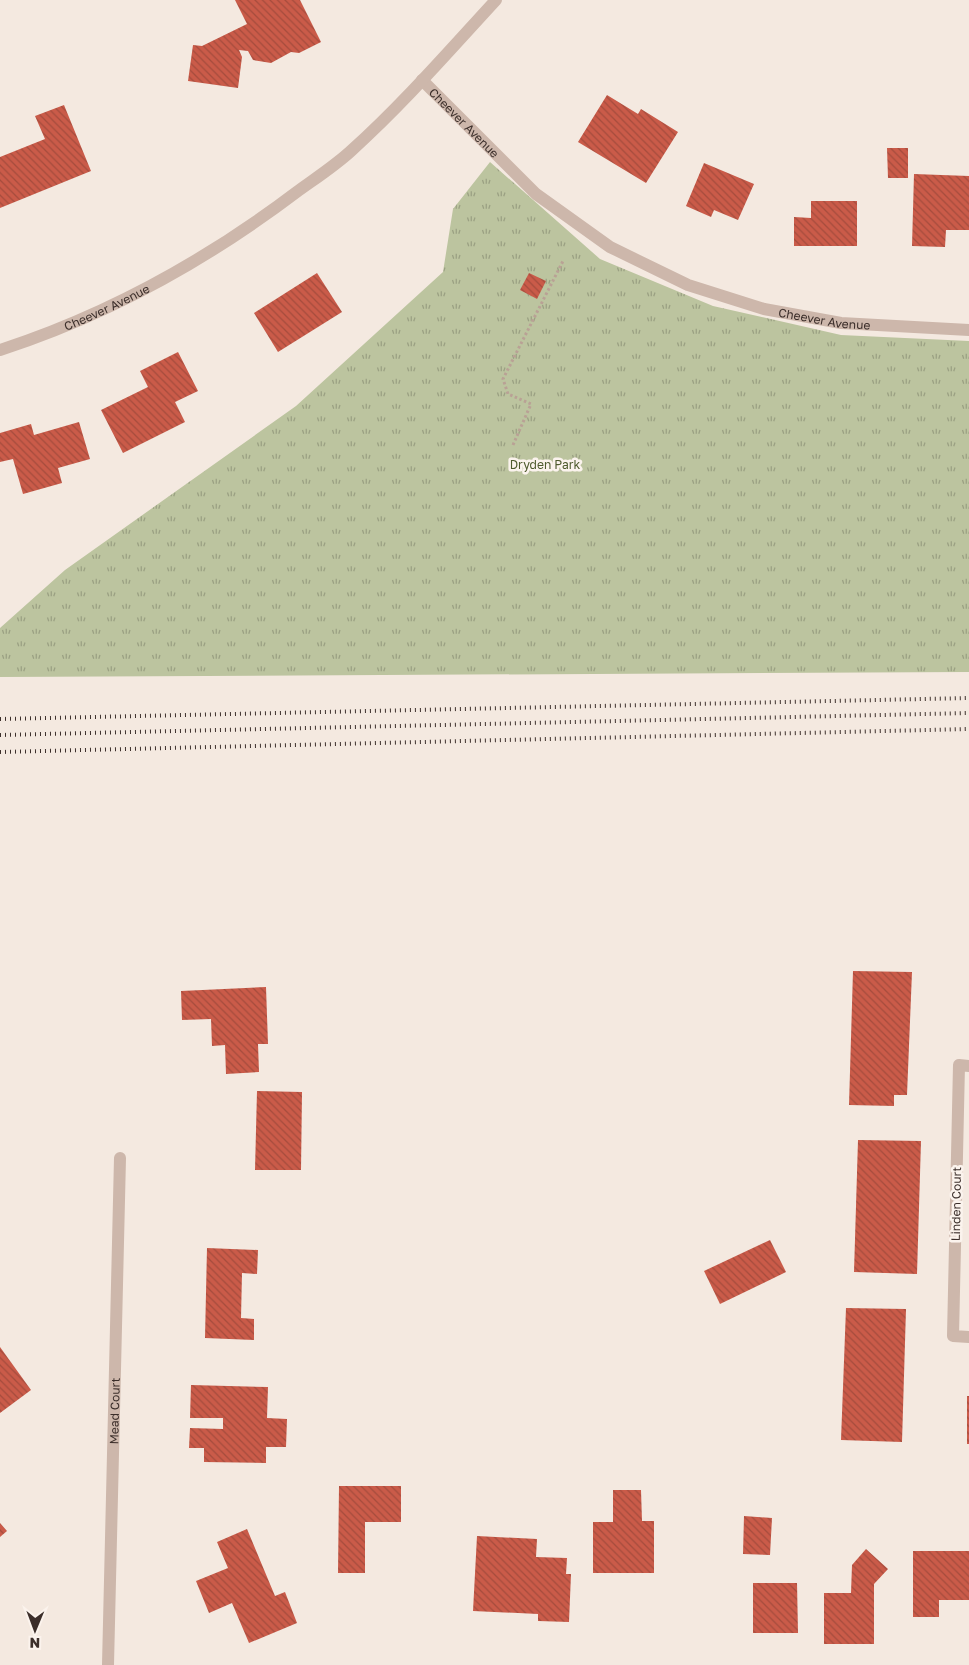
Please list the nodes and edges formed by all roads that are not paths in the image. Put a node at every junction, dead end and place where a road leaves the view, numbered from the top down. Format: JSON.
{"nodes":[{"id":1,"x":496,"y":0,"type":"edge"},
{"id":2,"x":422,"y":80,"type":"junction"},
{"id":3,"x":969,"y":330,"type":"edge"},
{"id":4,"x":0,"y":350,"type":"edge"},
{"id":5,"x":969,"y":1066,"type":"edge"},
{"id":6,"x":120,"y":1158,"type":"dead end"},
{"id":7,"x":969,"y":1337,"type":"edge"},
{"id":8,"x":108,"y":1665,"type":"edge"}],
"edges":[{"from":1,"to":2,"type":"street"},
{"from":2,"to":3,"type":"street","name":"Cheever Avenue"},
{"from":2,"to":4,"type":"street","name":"Cheever Avenue"},
{"from":5,"to":7,"type":"street","name":"Linden Court"},
{"from":6,"to":8,"type":"street","name":"Mead Court"}]}
